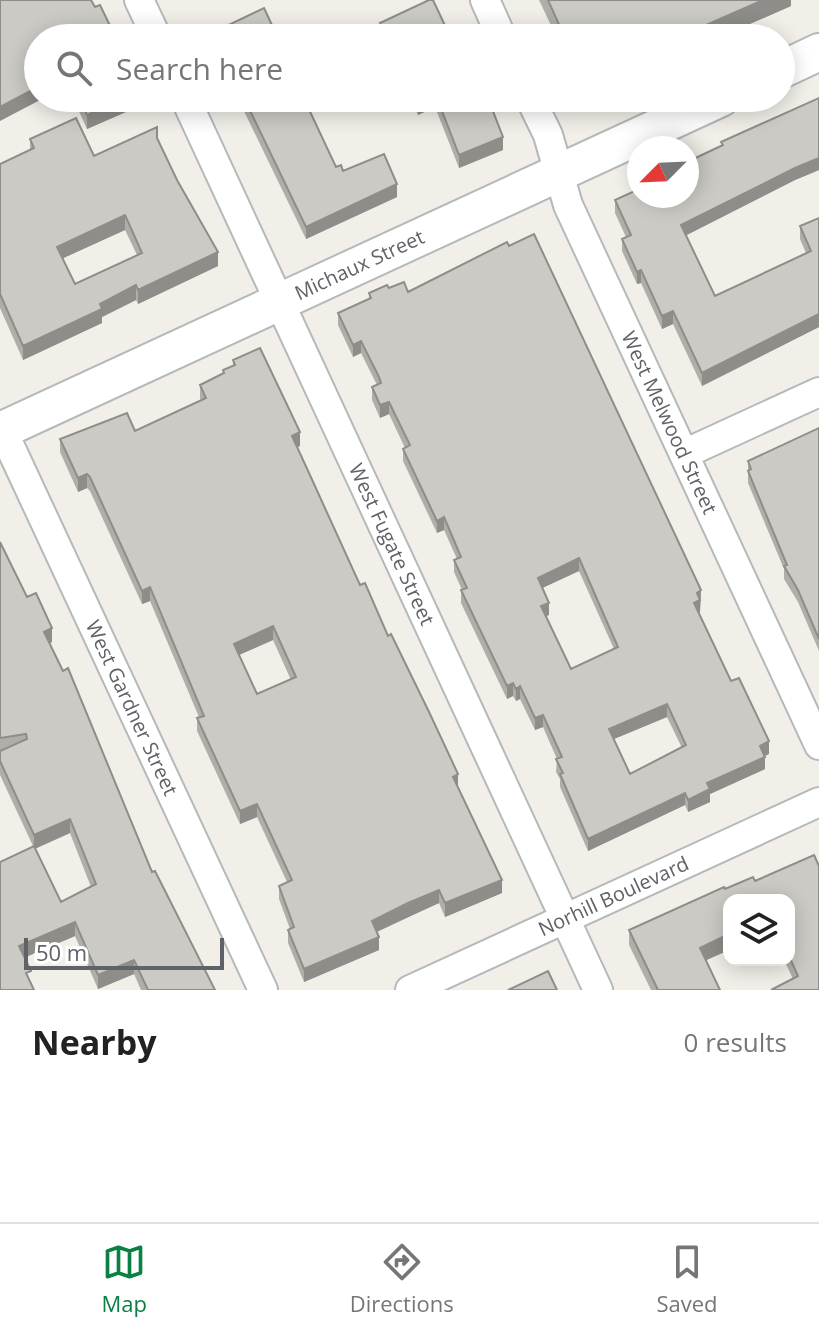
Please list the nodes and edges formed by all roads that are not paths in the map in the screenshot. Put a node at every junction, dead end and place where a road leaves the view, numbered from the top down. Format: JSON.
{"nodes":[{"id":1,"x":139,"y":0,"type":"edge"},
{"id":2,"x":485,"y":0,"type":"edge"},
{"id":3,"x":150,"y":24,"type":"edge"},
{"id":4,"x":496,"y":24,"type":"edge"},
{"id":5,"x":819,"y":52,"type":"edge"},
{"id":6,"x":795,"y":63,"type":"edge"},
{"id":7,"x":192,"y":112,"type":"edge"},
{"id":8,"x":537,"y":112,"type":"edge"},
{"id":9,"x":691,"y":112,"type":"edge"},
{"id":10,"x":557,"y":174,"type":"junction"},
{"id":11,"x":280,"y":302,"type":"junction"},
{"id":12,"x":819,"y":392,"type":"edge"},
{"id":13,"x":1,"y":429,"type":"edge"},
{"id":14,"x":684,"y":454,"type":"junction"},
{"id":15,"x":819,"y":745,"type":"edge"},
{"id":16,"x":819,"y":802,"type":"edge"},
{"id":17,"x":564,"y":917,"type":"junction"},
{"id":18,"x":263,"y":990,"type":"edge"},
{"id":19,"x":410,"y":990,"type":"edge"},
{"id":20,"x":598,"y":990,"type":"edge"}],
"edges":[{"from":1,"to":3,"type":"street"},
{"from":2,"to":4,"type":"street"},
{"from":5,"to":6,"type":"street"},
{"from":7,"to":11,"type":"street","name":"West Fugate Street"},
{"from":8,"to":10,"type":"street","name":"West Melwood Street"},
{"from":9,"to":10,"type":"street","name":"Michaux Street"},
{"from":10,"to":11,"type":"street","name":"Michaux Street"},
{"from":10,"to":14,"type":"street","name":"West Melwood Street"},
{"from":11,"to":13,"type":"street","name":"Michaux Street"},
{"from":11,"to":17,"type":"street","name":"West Fugate Street"},
{"from":12,"to":14,"type":"street"},
{"from":13,"to":18,"type":"street","name":"West Gardner Street"},
{"from":14,"to":15,"type":"street","name":"West Melwood Street"},
{"from":16,"to":17,"type":"street","name":"Norhill Boulevard"},
{"from":17,"to":19,"type":"street","name":"Norhill Boulevard"},
{"from":17,"to":20,"type":"street","name":"West Fugate Street"}]}
